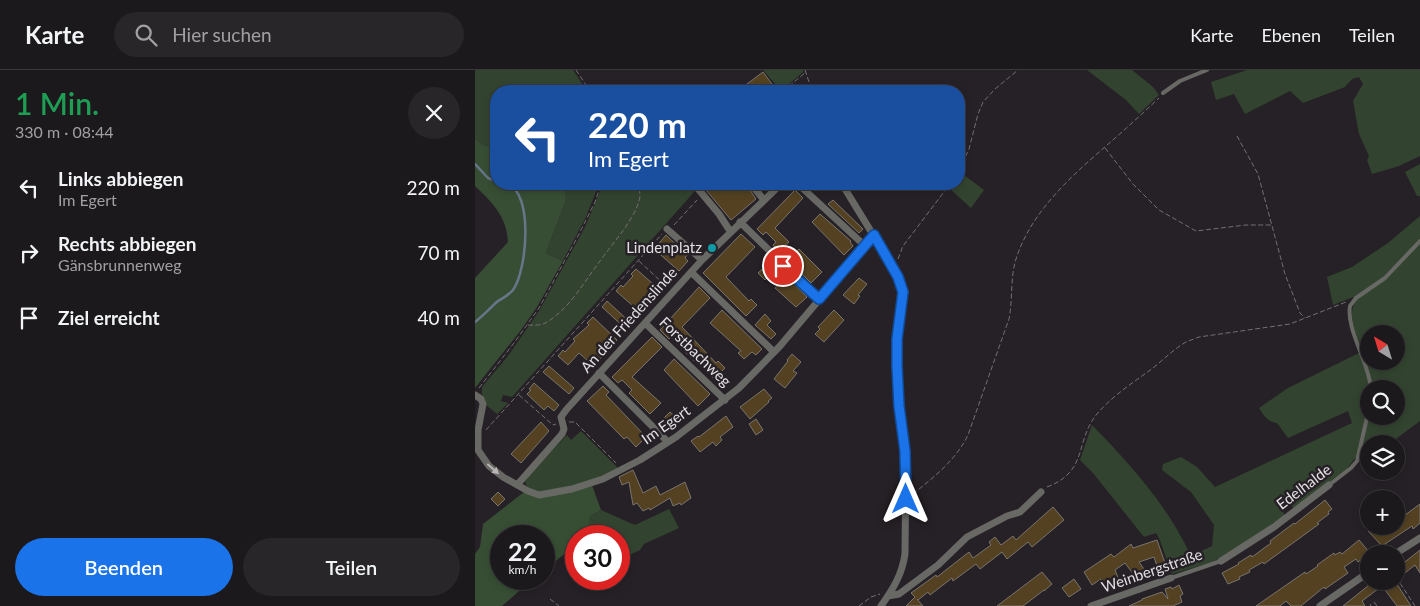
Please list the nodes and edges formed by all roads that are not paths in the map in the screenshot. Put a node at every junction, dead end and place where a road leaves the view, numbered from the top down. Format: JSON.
{"nodes":[{"id":1,"x":1207,"y":70,"type":"edge"},
{"id":2,"x":1163,"y":93,"type":"road end"},
{"id":3,"x":699,"y":190,"type":"edge"},
{"id":4,"x":756,"y":190,"type":"edge"},
{"id":5,"x":775,"y":190,"type":"edge"},
{"id":6,"x":804,"y":190,"type":"edge"},
{"id":7,"x":846,"y":190,"type":"edge"},
{"id":8,"x":764,"y":200,"type":"junction"},
{"id":9,"x":740,"y":222,"type":"junction"},
{"id":10,"x":668,"y":230,"type":"road end"},
{"id":11,"x":731,"y":231,"type":"junction"},
{"id":12,"x":874,"y":235,"type":"junction"},
{"id":13,"x":1420,"y":241,"type":"edge"},
{"id":14,"x":864,"y":246,"type":"junction"},
{"id":15,"x":701,"y":260,"type":"junction"},
{"id":16,"x":691,"y":272,"type":"junction"},
{"id":17,"x":819,"y":299,"type":"junction"},
{"id":18,"x":645,"y":323,"type":"junction"},
{"id":19,"x":774,"y":352,"type":"junction"},
{"id":20,"x":599,"y":373,"type":"junction"},
{"id":21,"x":1369,"y":380,"type":"edge"},
{"id":22,"x":475,"y":394,"type":"edge"},
{"id":23,"x":725,"y":400,"type":"junction"},
{"id":24,"x":1365,"y":425,"type":"edge"},
{"id":25,"x":668,"y":442,"type":"junction"},
{"id":26,"x":517,"y":485,"type":"junction"},
{"id":27,"x":1329,"y":485,"type":"joint"},
{"id":28,"x":1041,"y":492,"type":"road end"},
{"id":29,"x":1420,"y":538,"type":"edge"},
{"id":30,"x":1405,"y":548,"type":"edge"},
{"id":31,"x":1221,"y":561,"type":"joint"},
{"id":32,"x":1171,"y":578,"type":"joint"},
{"id":33,"x":1360,"y":578,"type":"edge"},
{"id":34,"x":888,"y":596,"type":"junction"},
{"id":35,"x":881,"y":606,"type":"edge"},
{"id":36,"x":1091,"y":606,"type":"edge"},
{"id":37,"x":1320,"y":606,"type":"edge"}],
"edges":[{"from":1,"to":2,"type":"lane"},
{"from":3,"to":11,"type":"street"},
{"from":4,"to":8,"type":"street"},
{"from":5,"to":8,"type":"street","name":"An der Friedenslinde"},
{"from":6,"to":14,"type":"street"},
{"from":7,"to":12,"type":"street"},
{"from":8,"to":9,"type":"street","name":"An der Friedenslinde"},
{"from":9,"to":11,"type":"street","name":"An der Friedenslinde"},
{"from":9,"to":17,"type":"street"},
{"from":10,"to":15,"type":"street"},
{"from":11,"to":15,"type":"street","name":"An der Friedenslinde"},
{"from":12,"to":14,"type":"street","name":"Im Egert"},
{"from":12,"to":34,"type":"street"},
{"from":13,"to":21,"type":"lane"},
{"from":14,"to":17,"type":"street","name":"Im Egert"},
{"from":15,"to":16,"type":"street","name":"An der Friedenslinde"},
{"from":16,"to":18,"type":"street","name":"An der Friedenslinde"},
{"from":16,"to":19,"type":"street"},
{"from":17,"to":19,"type":"street","name":"Im Egert"},
{"from":18,"to":20,"type":"street","name":"An der Friedenslinde"},
{"from":18,"to":23,"type":"street","name":"Forstbachweg"},
{"from":19,"to":23,"type":"street","name":"Im Egert"},
{"from":20,"to":25,"type":"street"},
{"from":20,"to":26,"type":"street","name":"An der Friedenslinde"},
{"from":22,"to":26,"type":"street","name":"Im Egert","one_way":true},
{"from":23,"to":25,"type":"street","name":"Im Egert"},
{"from":24,"to":27,"type":"lane","name":"Edelhalde"},
{"from":25,"to":26,"type":"street","name":"Im Egert"},
{"from":27,"to":31,"type":"street","name":"Edelhalde"},
{"from":28,"to":34,"type":"street"},
{"from":29,"to":30,"type":"street"},
{"from":31,"to":32,"type":"lane","name":"Weinbergstraße"},
{"from":32,"to":36,"type":"street","name":"Weinbergstraße"},
{"from":33,"to":37,"type":"street"},
{"from":34,"to":35,"type":"street"}]}
